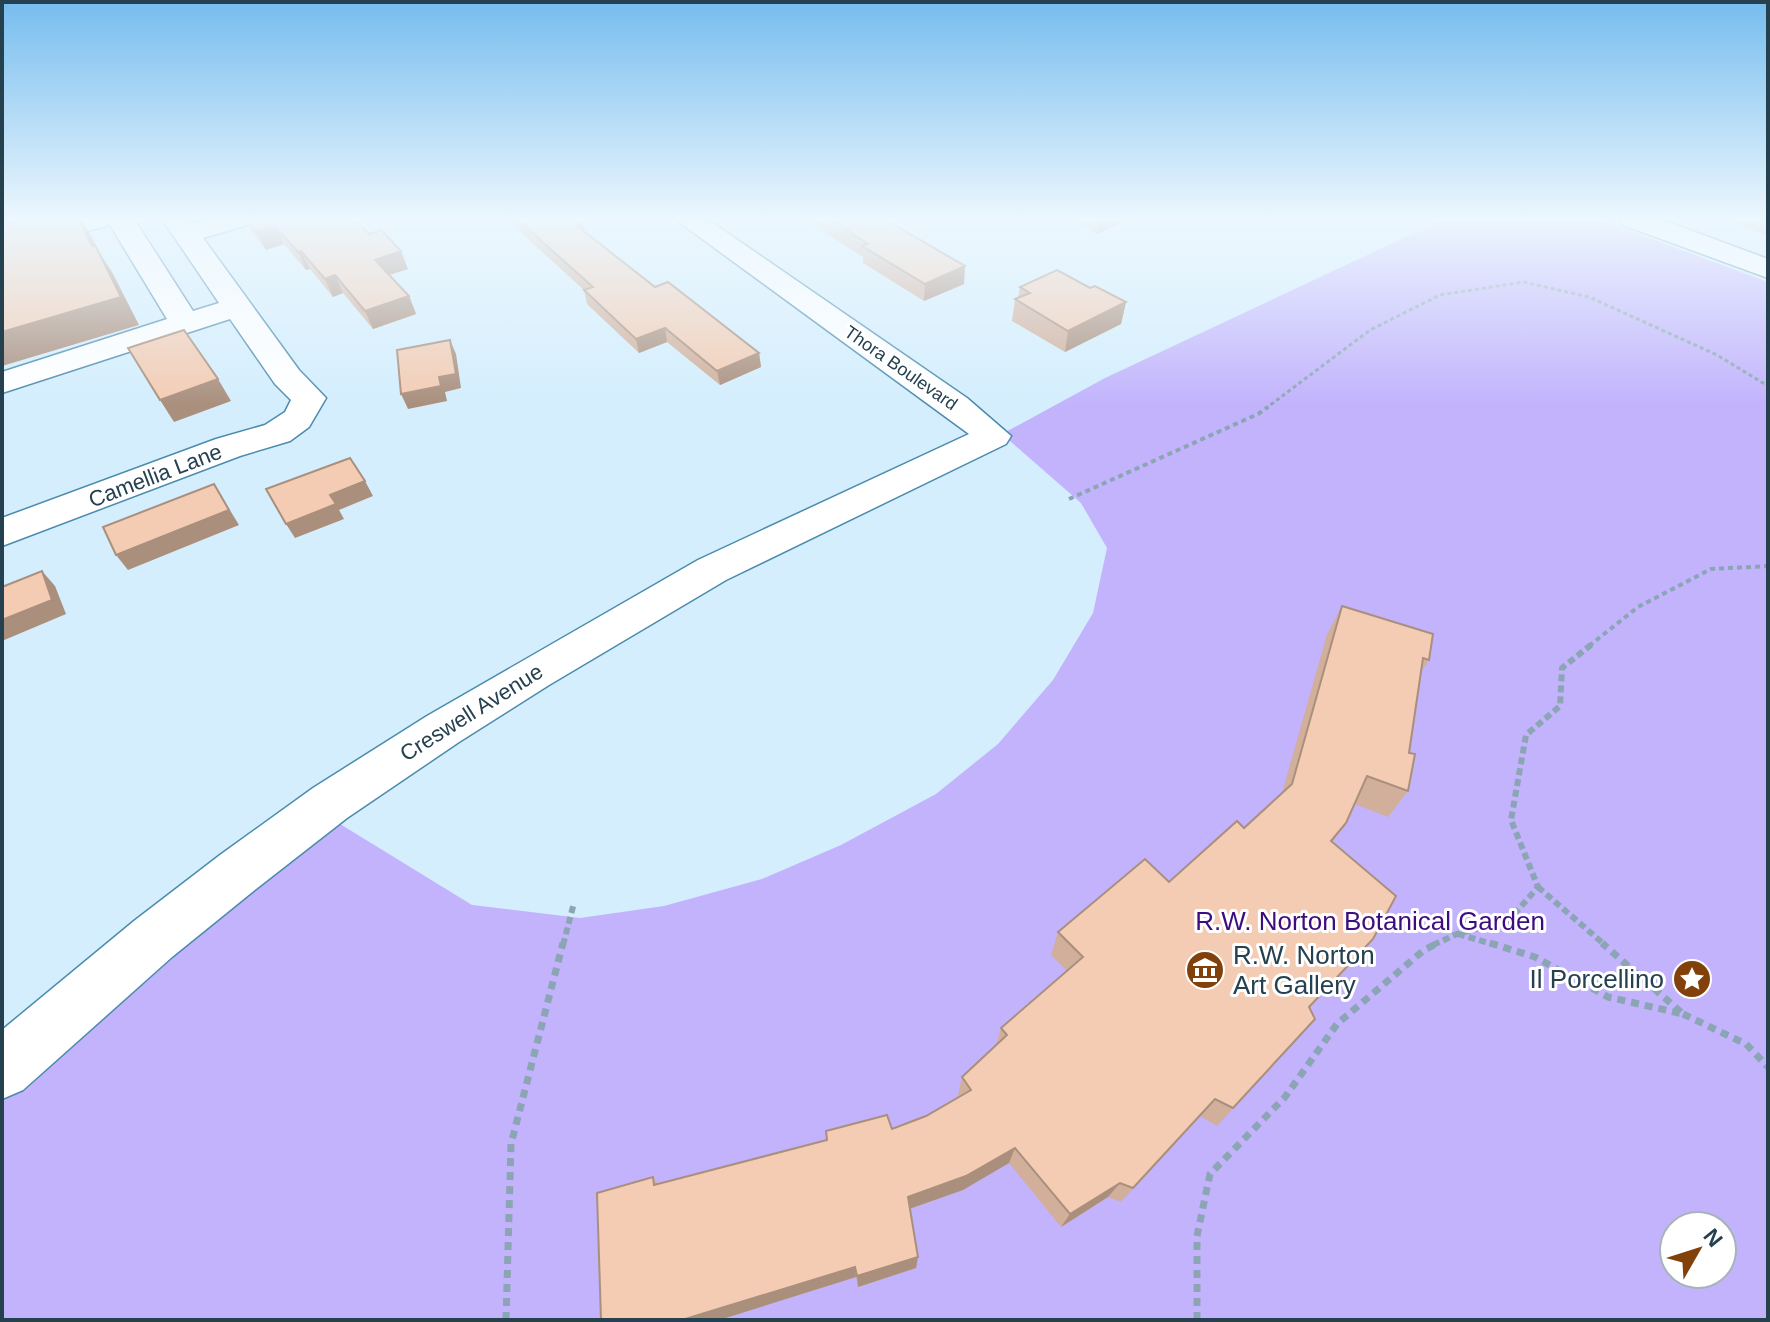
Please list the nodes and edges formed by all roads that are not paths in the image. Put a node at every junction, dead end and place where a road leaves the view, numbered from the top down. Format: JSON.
{"nodes":[{"id":1,"x":159,"y":281,"type":"edge"},
{"id":2,"x":218,"y":281,"type":"edge"},
{"id":3,"x":777,"y":281,"type":"edge"},
{"id":4,"x":237,"y":307,"type":"junction"},
{"id":5,"x":186,"y":324,"type":"junction"},
{"id":6,"x":2,"y":383,"type":"edge"},
{"id":7,"x":993,"y":436,"type":"joint"},
{"id":8,"x":2,"y":533,"type":"edge"},
{"id":9,"x":2,"y":1069,"type":"edge"}],
"edges":[{"from":1,"to":5,"type":"street"},
{"from":2,"to":4,"type":"street"},
{"from":3,"to":7,"type":"street","name":"Thora Boulevard"},
{"from":4,"to":5,"type":"street"},
{"from":4,"to":8,"type":"street","name":"Camellia Lane"},
{"from":5,"to":6,"type":"street"},
{"from":7,"to":9,"type":"street","name":"Creswell Avenue"}]}
